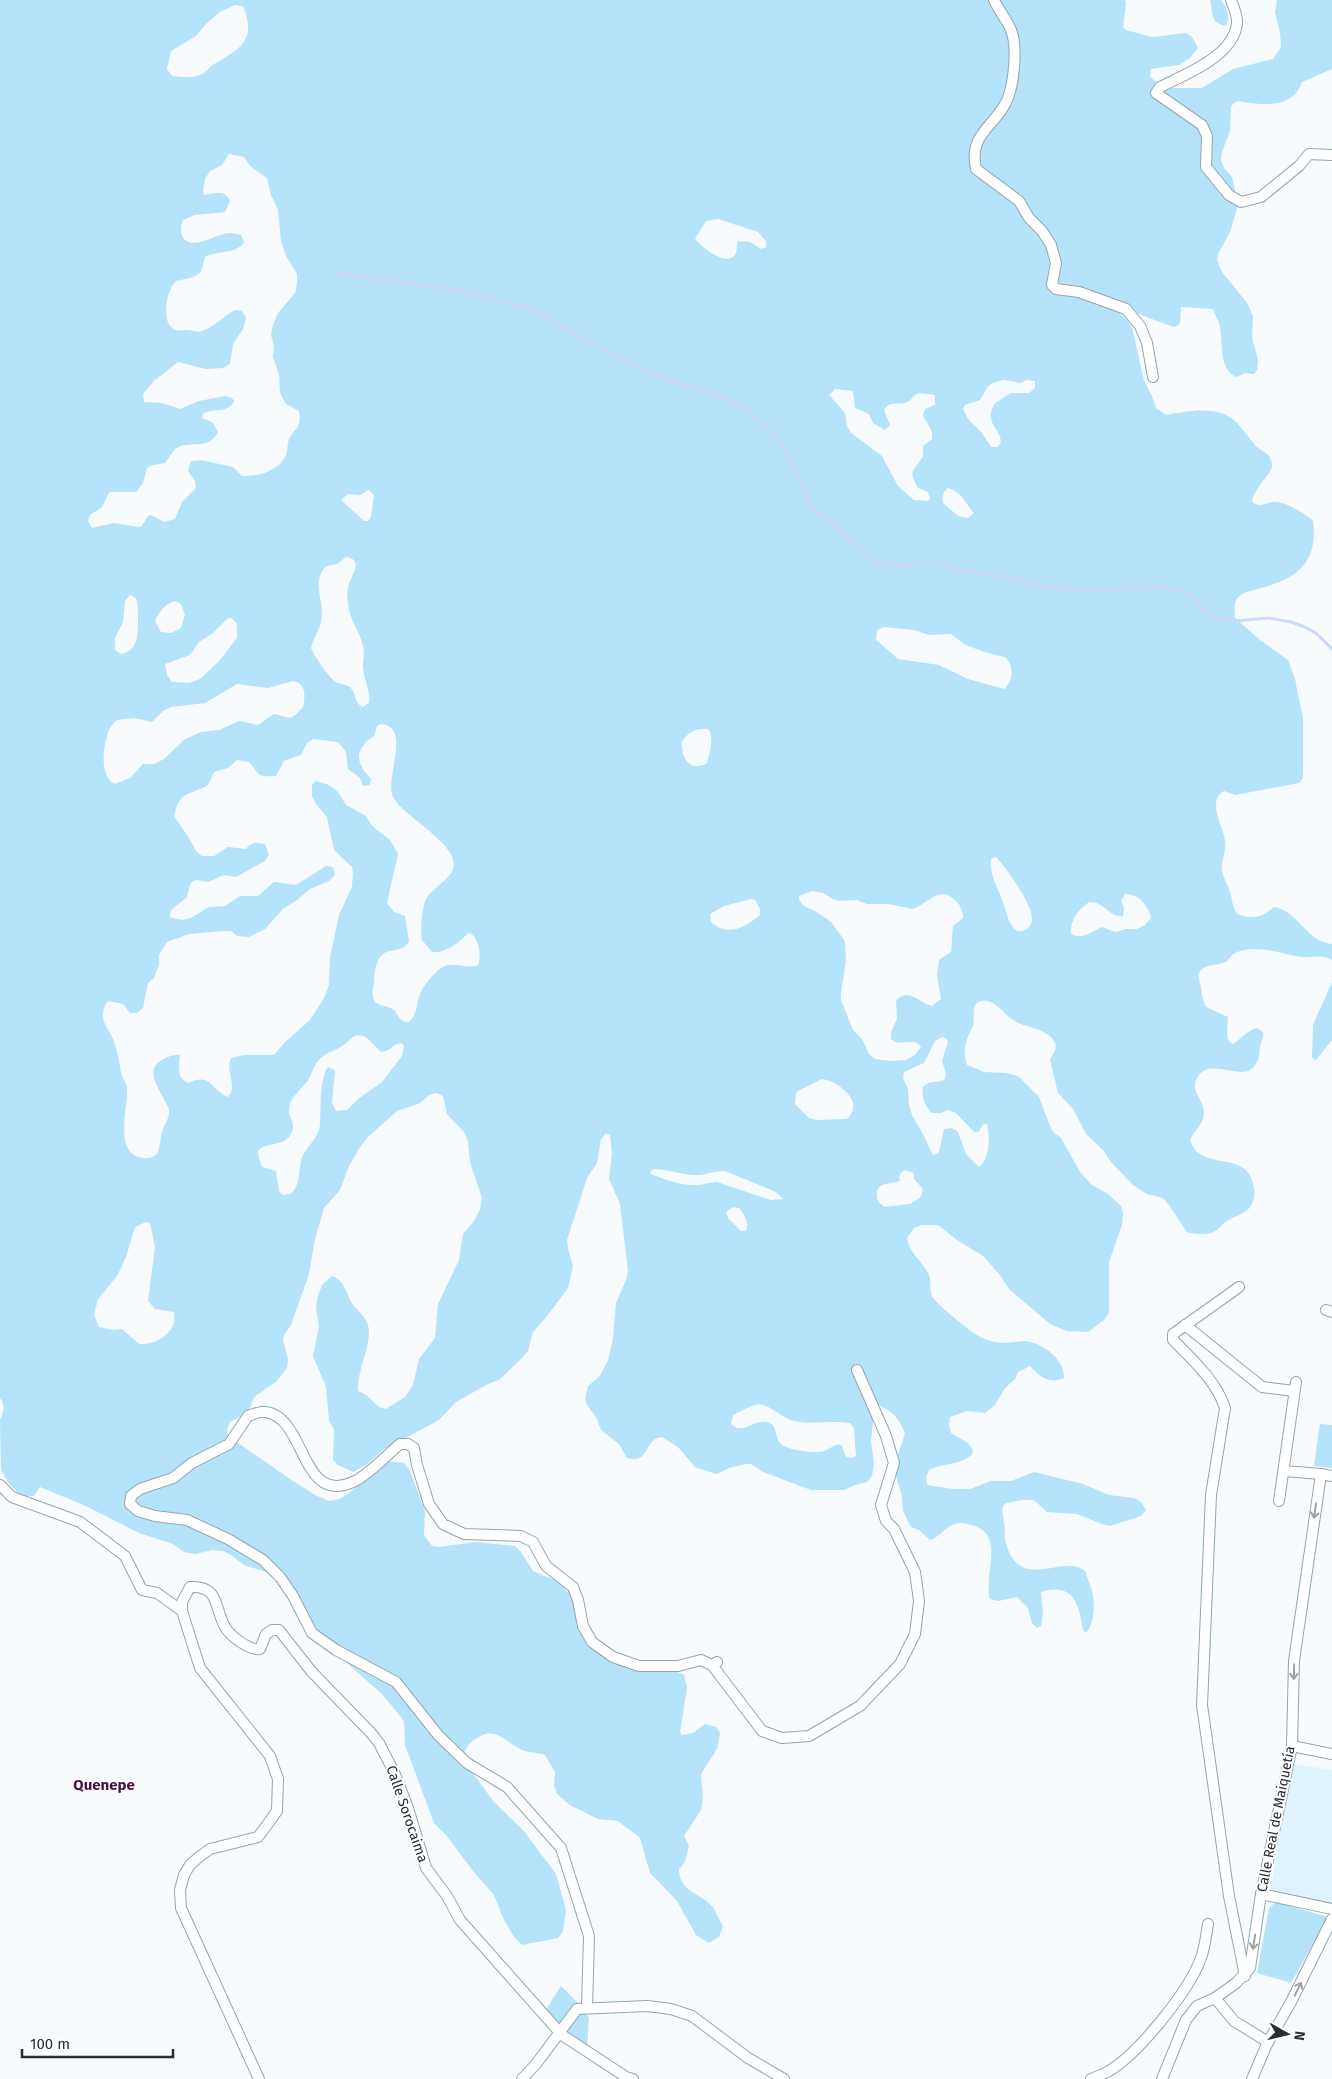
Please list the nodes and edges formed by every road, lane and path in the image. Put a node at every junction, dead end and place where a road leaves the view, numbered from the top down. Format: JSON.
{"nodes":[{"id":1,"x":994,"y":0,"type":"edge"},
{"id":2,"x":1231,"y":0,"type":"edge"},
{"id":3,"x":1332,"y":155,"type":"edge"},
{"id":4,"x":1153,"y":376,"type":"dead end"},
{"id":5,"x":1239,"y":1287,"type":"dead end"},
{"id":6,"x":1186,"y":1325,"type":"junction"},
{"id":7,"x":857,"y":1370,"type":"dead end"},
{"id":8,"x":1284,"y":1471,"type":"junction"},
{"id":9,"x":1327,"y":1475,"type":"edge"},
{"id":10,"x":0,"y":1485,"type":"edge"},
{"id":11,"x":1279,"y":1501,"type":"dead end"},
{"id":12,"x":182,"y":1611,"type":"junction"},
{"id":13,"x":1292,"y":1746,"type":"junction"},
{"id":14,"x":1332,"y":1754,"type":"edge"},
{"id":15,"x":1261,"y":1894,"type":"junction"},
{"id":16,"x":1332,"y":1909,"type":"edge"},
{"id":17,"x":1332,"y":1920,"type":"edge"},
{"id":18,"x":1208,"y":1924,"type":"dead end"},
{"id":19,"x":1244,"y":1976,"type":"junction"},
{"id":20,"x":1215,"y":1998,"type":"junction"},
{"id":21,"x":587,"y":2008,"type":"junction"},
{"id":22,"x":558,"y":2032,"type":"junction"},
{"id":23,"x":1268,"y":2042,"type":"junction"},
{"id":24,"x":259,"y":2079,"type":"edge"},
{"id":25,"x":522,"y":2079,"type":"edge"},
{"id":26,"x":633,"y":2079,"type":"edge"},
{"id":27,"x":784,"y":2079,"type":"edge"},
{"id":28,"x":1091,"y":2079,"type":"edge"},
{"id":29,"x":1162,"y":2079,"type":"edge"},
{"id":30,"x":1252,"y":2079,"type":"edge"}],
"edges":[{"from":1,"to":4,"type":"street"},
{"from":2,"to":3,"type":"street"},
{"from":5,"to":6,"type":"street"},
{"from":6,"to":8,"type":"street"},
{"from":6,"to":19,"type":"street"},
{"from":7,"to":21,"type":"street"},
{"from":8,"to":9,"type":"street"},
{"from":8,"to":11,"type":"street"},
{"from":9,"to":13,"type":"street","name":"Calle Real de Maiquetía","one_way":true},
{"from":10,"to":12,"type":"street"},
{"from":12,"to":22,"type":"street","name":"Calle Sorocaima"},
{"from":12,"to":24,"type":"street"},
{"from":13,"to":14,"type":"street"},
{"from":13,"to":15,"type":"street","name":"Calle Real de Maiquetía"},
{"from":15,"to":16,"type":"street"},
{"from":15,"to":19,"type":"street","name":"Calle Real de Maiquetía","one_way":true},
{"from":23,"to":17,"type":"street","one_way":true},
{"from":18,"to":28,"type":"street"},
{"from":19,"to":20,"type":"street"},
{"from":20,"to":23,"type":"street"},
{"from":20,"to":29,"type":"street"},
{"from":21,"to":22,"type":"street"},
{"from":21,"to":27,"type":"street"},
{"from":22,"to":25,"type":"street"},
{"from":22,"to":26,"type":"street","name":"Calle Sorocaima"},
{"from":23,"to":30,"type":"street"}]}
